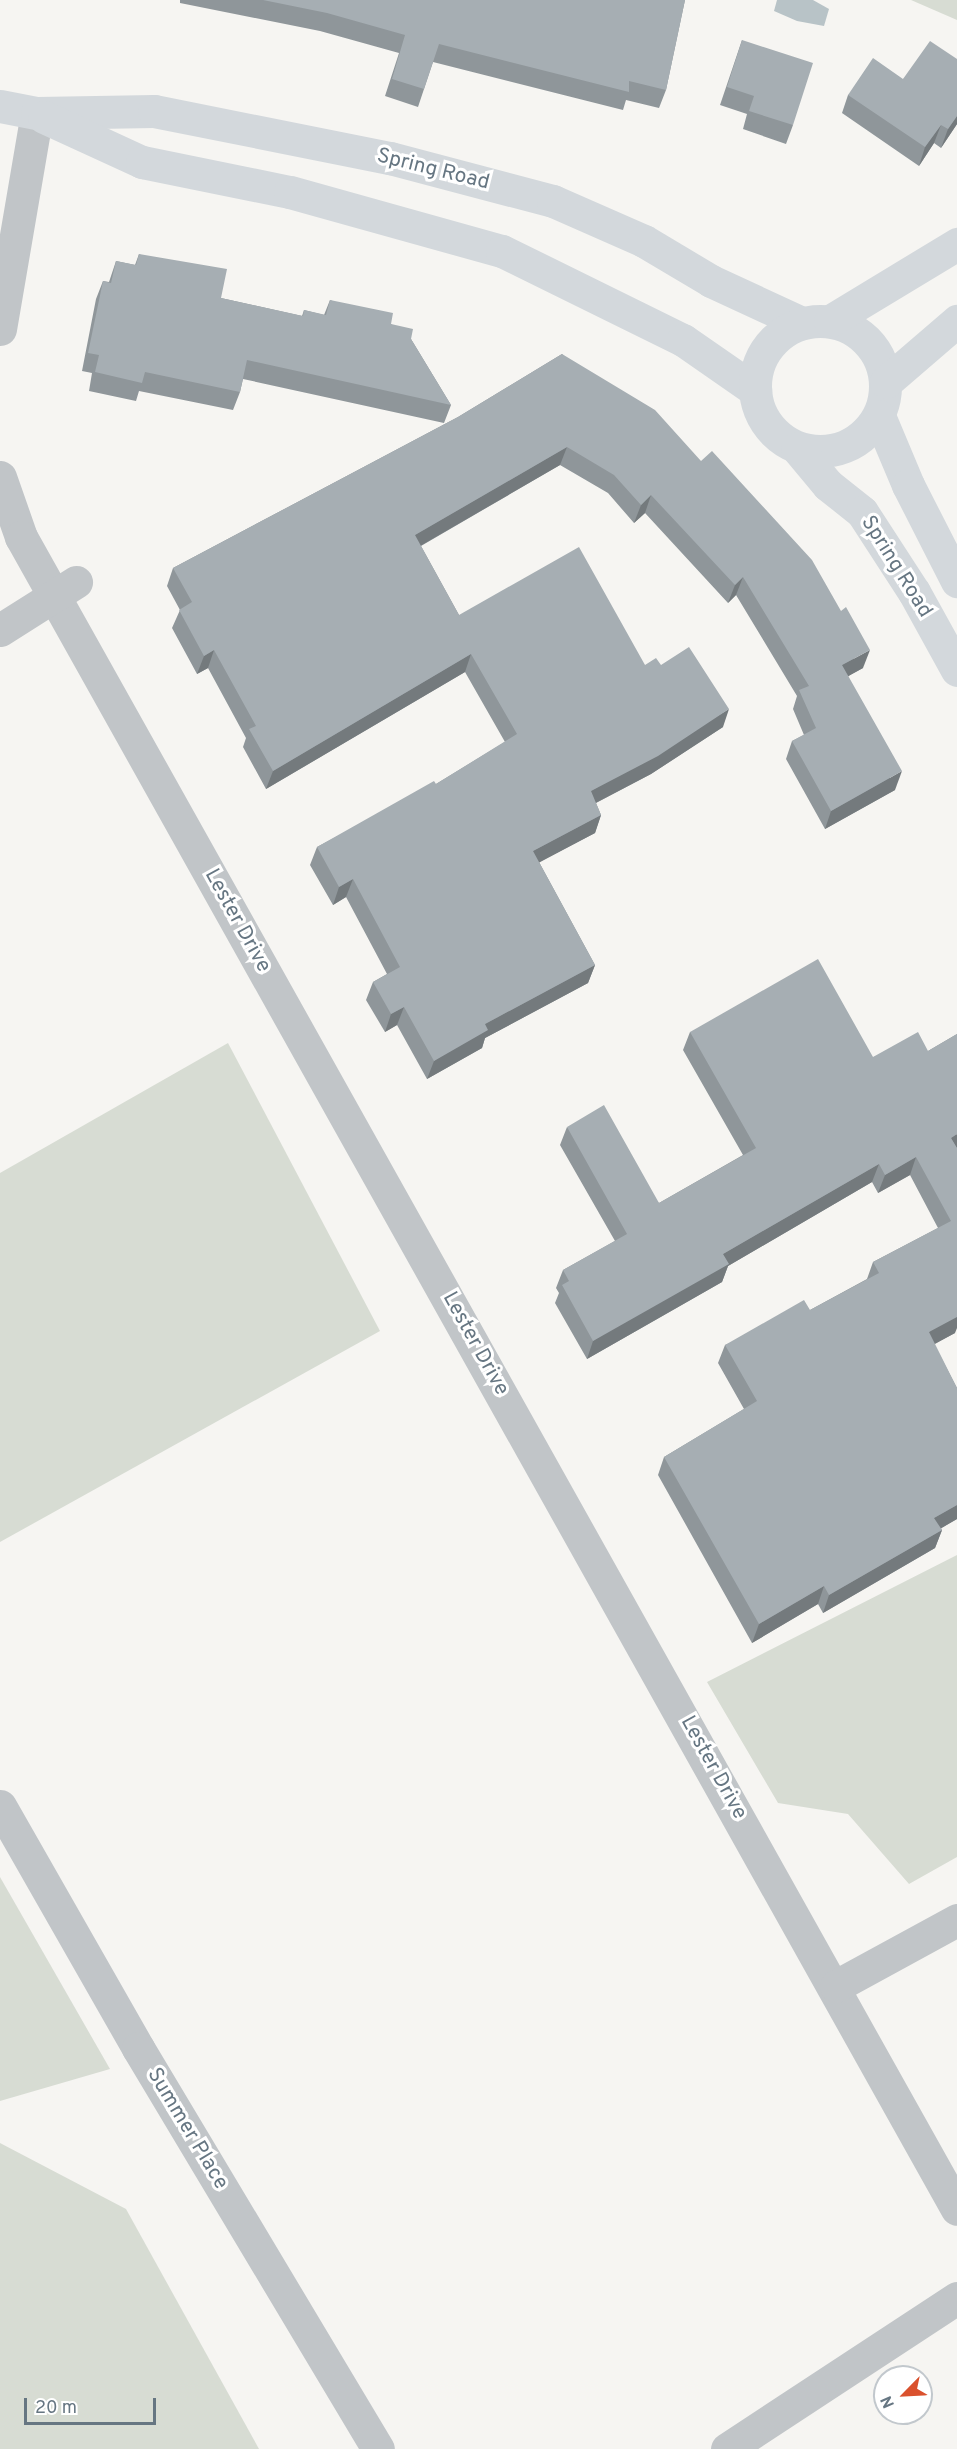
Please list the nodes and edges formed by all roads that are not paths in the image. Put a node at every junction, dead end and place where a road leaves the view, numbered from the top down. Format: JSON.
{"nodes":[{"id":1,"x":0,"y":106,"type":"edge"},
{"id":2,"x":37,"y":113,"type":"junction"},
{"id":3,"x":957,"y":244,"type":"edge"},
{"id":4,"x":957,"y":321,"type":"edge"},
{"id":5,"x":816,"y":322,"type":"junction"},
{"id":6,"x":0,"y":330,"type":"edge"},
{"id":7,"x":886,"y":382,"type":"junction"},
{"id":8,"x":755,"y":390,"type":"junction"},
{"id":9,"x":879,"y":416,"type":"junction"},
{"id":10,"x":797,"y":448,"type":"junction"},
{"id":11,"x":0,"y":477,"type":"edge"},
{"id":12,"x":957,"y":581,"type":"edge"},
{"id":13,"x":65,"y":589,"type":"junction"},
{"id":14,"x":0,"y":630,"type":"edge"},
{"id":15,"x":957,"y":670,"type":"edge"},
{"id":16,"x":0,"y":1806,"type":"edge"},
{"id":17,"x":957,"y":1920,"type":"edge"},
{"id":18,"x":836,"y":1986,"type":"junction"},
{"id":19,"x":957,"y":2209,"type":"edge"},
{"id":20,"x":957,"y":2298,"type":"edge"},
{"id":21,"x":378,"y":2449,"type":"edge"},
{"id":22,"x":727,"y":2449,"type":"edge"}],
"edges":[{"from":1,"to":2,"type":"main road","name":"Spring Road"},
{"from":2,"to":5,"type":"main road","name":"Spring Road"},
{"from":2,"to":6,"type":"street"},
{"from":2,"to":8,"type":"main road","name":"Spring Road"},
{"from":3,"to":5,"type":"main road"},
{"from":4,"to":7,"type":"main road"},
{"from":5,"to":7,"type":"main road","name":"Spring Road"},
{"from":5,"to":8,"type":"main road"},
{"from":7,"to":9,"type":"main road"},
{"from":8,"to":10,"type":"main road","name":"Spring Road"},
{"from":9,"to":10,"type":"main road"},
{"from":9,"to":12,"type":"main road","name":"Spring Road"},
{"from":10,"to":15,"type":"main road","name":"Spring Road"},
{"from":11,"to":13,"type":"street","name":"Lester Drive"},
{"from":13,"to":14,"type":"street"},
{"from":13,"to":18,"type":"street","name":"Lester Drive"},
{"from":16,"to":21,"type":"street","name":"Summer Place"},
{"from":17,"to":18,"type":"street"},
{"from":18,"to":19,"type":"street","name":"Lester Drive"},
{"from":20,"to":22,"type":"street"}]}
